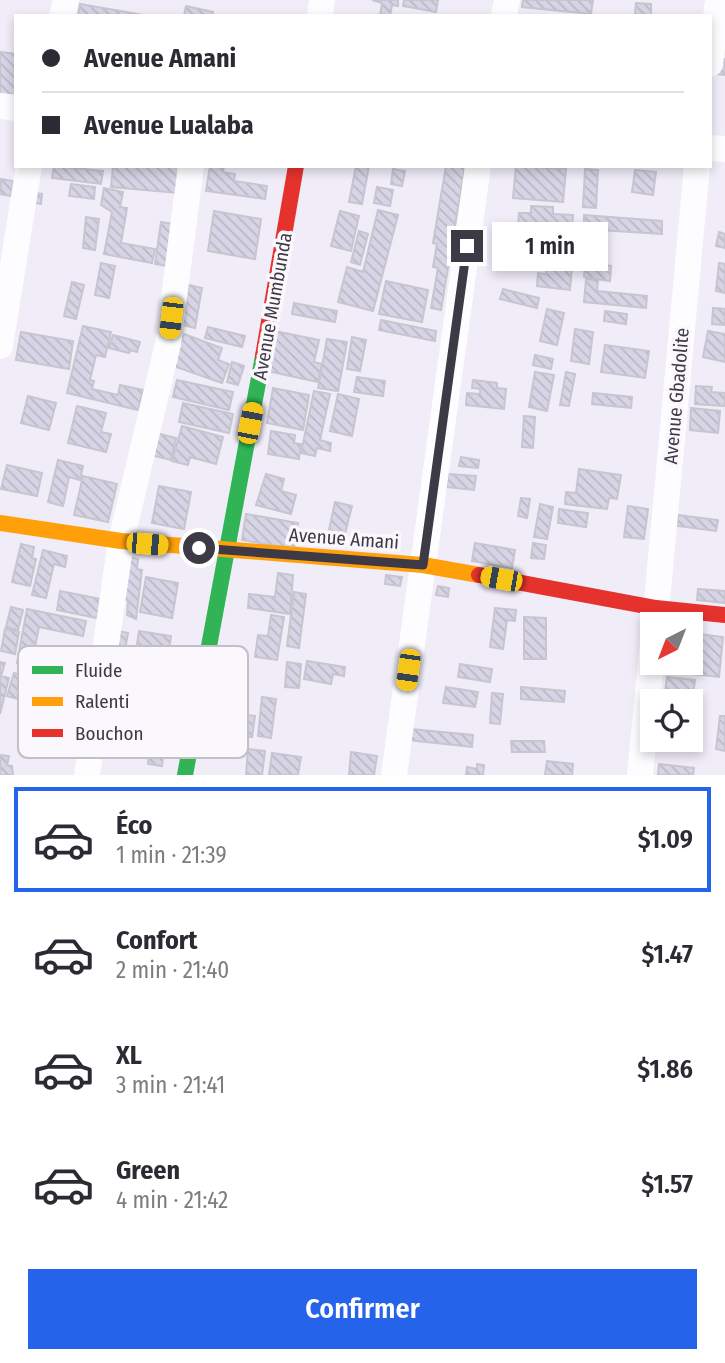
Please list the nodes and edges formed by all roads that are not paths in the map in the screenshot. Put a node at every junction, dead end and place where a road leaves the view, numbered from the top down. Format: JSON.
{"nodes":[{"id":1,"x":718,"y":0,"type":"edge"},
{"id":2,"x":712,"y":48,"type":"edge"},
{"id":3,"x":29,"y":168,"type":"edge"},
{"id":4,"x":191,"y":168,"type":"edge"},
{"id":5,"x":296,"y":168,"type":"edge"},
{"id":6,"x":478,"y":168,"type":"edge"},
{"id":7,"x":697,"y":168,"type":"edge"},
{"id":8,"x":0,"y":346,"type":"edge"},
{"id":9,"x":0,"y":523,"type":"edge"},
{"id":10,"x":121,"y":541,"type":"junction"},
{"id":11,"x":225,"y":551,"type":"junction"},
{"id":12,"x":423,"y":565,"type":"junction"},
{"id":13,"x":655,"y":612,"type":"edge"},
{"id":14,"x":640,"y":613,"type":"edge"},
{"id":15,"x":704,"y":615,"type":"edge"},
{"id":16,"x":725,"y":615,"type":"edge"},
{"id":17,"x":106,"y":646,"type":"edge"},
{"id":18,"x":208,"y":646,"type":"edge"},
{"id":19,"x":650,"y":676,"type":"edge"},
{"id":20,"x":394,"y":775,"type":"edge"},
{"id":21,"x":640,"y":775,"type":"edge"}],
"edges":[{"from":1,"to":2,"type":"street"},
{"from":3,"to":8,"type":"street"},
{"from":4,"to":10,"type":"street"},
{"from":5,"to":11,"type":"street","name":"Avenue Mumbunda"},
{"from":6,"to":12,"type":"street"},
{"from":7,"to":13,"type":"street","name":"Avenue Gbadolite"},
{"from":9,"to":10,"type":"street","name":"Avenue Amani"},
{"from":10,"to":11,"type":"street","name":"Avenue Amani"},
{"from":10,"to":17,"type":"street"},
{"from":11,"to":12,"type":"street","name":"Avenue Amani"},
{"from":11,"to":18,"type":"street","name":"Avenue Mumbunda"},
{"from":12,"to":14,"type":"street","name":"Avenue Amani"},
{"from":12,"to":20,"type":"street"},
{"from":15,"to":16,"type":"street","name":"Avenue Amani"},
{"from":19,"to":21,"type":"street"}]}
